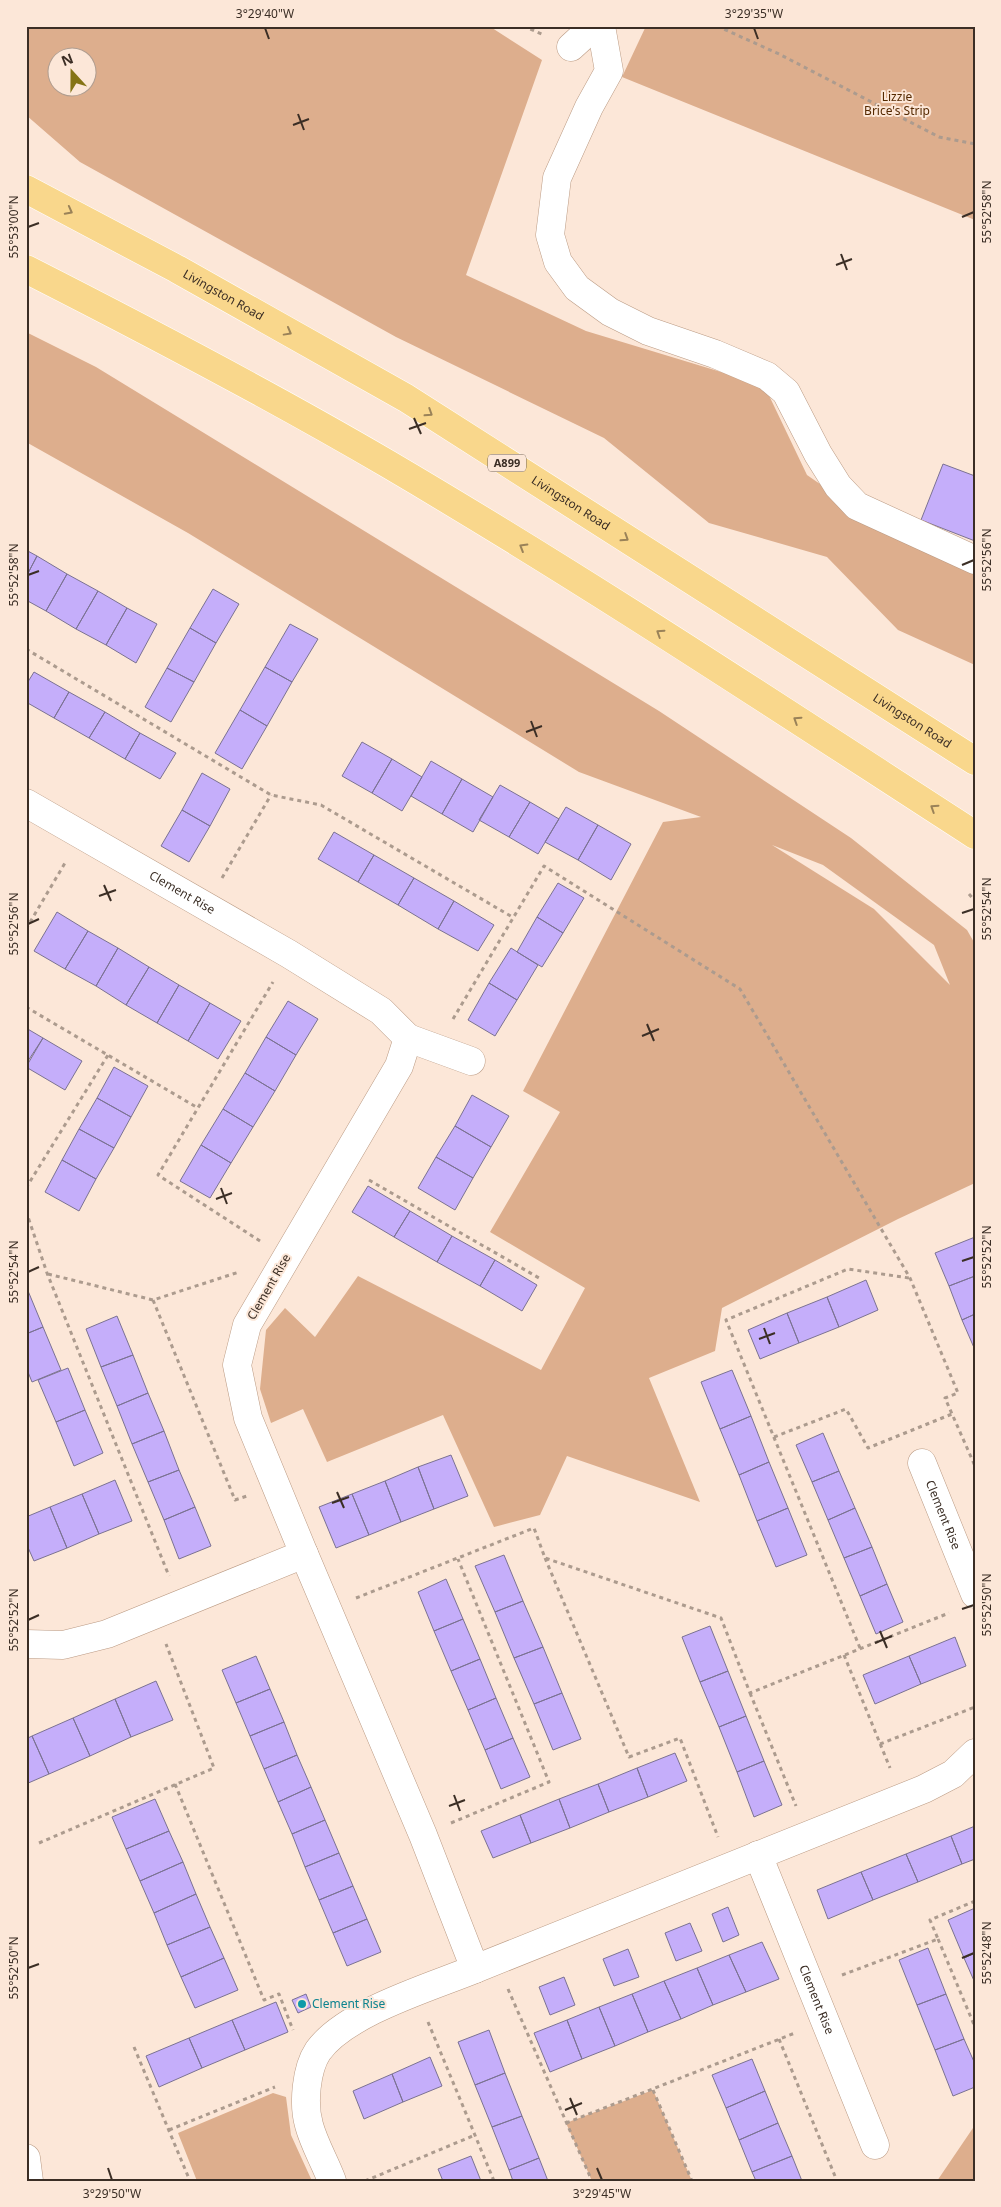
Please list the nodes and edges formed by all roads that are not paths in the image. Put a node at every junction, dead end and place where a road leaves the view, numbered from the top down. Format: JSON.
{"nodes":[{"id":1,"x":594,"y":26,"type":"edge"},
{"id":2,"x":601,"y":26,"type":"edge"},
{"id":3,"x":571,"y":47,"type":"dead end"},
{"id":4,"x":26,"y":188,"type":"edge"},
{"id":5,"x":26,"y":269,"type":"edge"},
{"id":6,"x":975,"y":560,"type":"edge"},
{"id":7,"x":975,"y":761,"type":"edge"},
{"id":8,"x":26,"y":803,"type":"edge"},
{"id":9,"x":975,"y":835,"type":"edge"},
{"id":10,"x":408,"y":1038,"type":"junction"},
{"id":11,"x":471,"y":1061,"type":"dead end"},
{"id":12,"x":922,"y":1464,"type":"dead end"},
{"id":13,"x":304,"y":1554,"type":"junction"},
{"id":14,"x":966,"y":1602,"type":"edge"},
{"id":15,"x":26,"y":1644,"type":"edge"},
{"id":16,"x":975,"y":1753,"type":"edge"},
{"id":17,"x":758,"y":1856,"type":"junction"},
{"id":18,"x":485,"y":1965,"type":"junction"},
{"id":19,"x":875,"y":2145,"type":"dead end"},
{"id":20,"x":26,"y":2158,"type":"edge"},
{"id":21,"x":29,"y":2181,"type":"edge"},
{"id":22,"x":332,"y":2181,"type":"edge"}],
"edges":[{"from":1,"to":3,"type":"street"},
{"from":2,"to":6,"type":"street"},
{"from":4,"to":7,"type":"main road","name":"Livingston Road","number":"A899","one_way":true},
{"from":9,"to":5,"type":"main road","one_way":true},
{"from":8,"to":10,"type":"street","name":"Clement Rise"},
{"from":10,"to":11,"type":"street","name":"Clement Rise"},
{"from":10,"to":13,"type":"street","name":"Clement Rise"},
{"from":12,"to":14,"type":"street","name":"Clement Rise"},
{"from":13,"to":15,"type":"street"},
{"from":13,"to":18,"type":"street","name":"Clement Rise"},
{"from":16,"to":17,"type":"street"},
{"from":17,"to":18,"type":"street"},
{"from":17,"to":19,"type":"street","name":"Clement Rise"},
{"from":18,"to":22,"type":"street"},
{"from":20,"to":21,"type":"street"}]}
